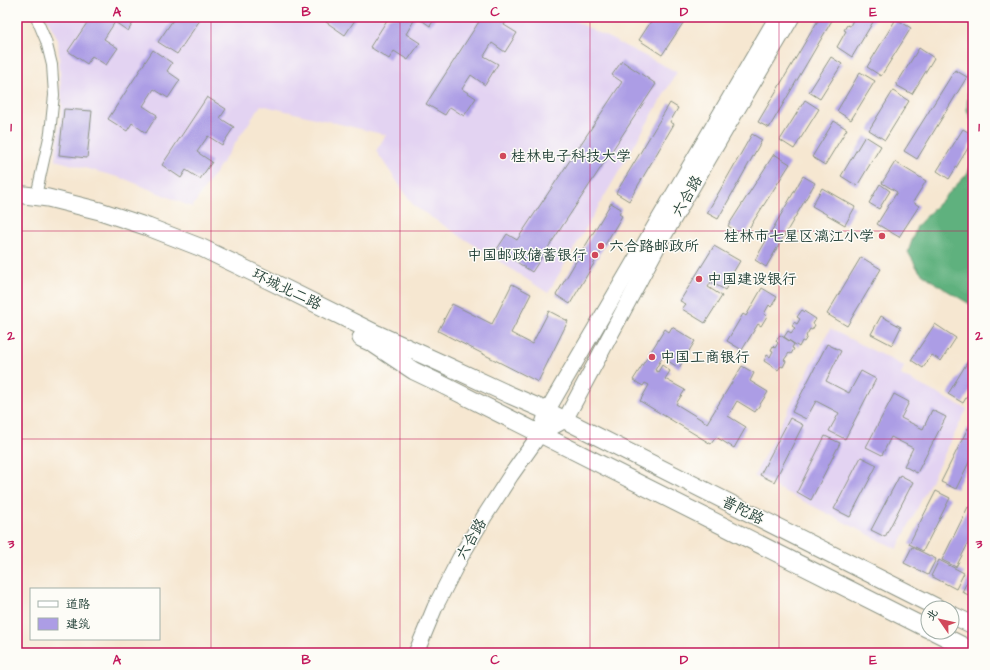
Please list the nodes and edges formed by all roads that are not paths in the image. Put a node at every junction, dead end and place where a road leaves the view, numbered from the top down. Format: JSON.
{"nodes":[{"id":1,"x":36,"y":17,"type":"edge"},
{"id":2,"x":777,"y":17,"type":"edge"},
{"id":3,"x":792,"y":17,"type":"edge"},
{"id":4,"x":17,"y":194,"type":"edge"},
{"id":5,"x":36,"y":196,"type":"junction"},
{"id":6,"x":17,"y":204,"type":"edge"},
{"id":7,"x":547,"y":411,"type":"junction"},
{"id":8,"x":564,"y":420,"type":"junction"},
{"id":9,"x":540,"y":434,"type":"junction"},
{"id":10,"x":922,"y":600,"type":"edge"},
{"id":11,"x":960,"y":619,"type":"edge"},
{"id":12,"x":920,"y":625,"type":"edge"},
{"id":13,"x":973,"y":625,"type":"edge"},
{"id":14,"x":950,"y":640,"type":"edge"},
{"id":15,"x":973,"y":651,"type":"edge"},
{"id":16,"x":416,"y":653,"type":"edge"}],
"edges":[{"from":1,"to":5,"type":"street"},
{"from":2,"to":7,"type":"main road","name":"六合路"},
{"from":3,"to":8,"type":"main road","name":"六合路"},
{"from":4,"to":5,"type":"main road","name":"环城北二路"},
{"from":5,"to":7,"type":"main road","name":"环城北二路"},
{"from":6,"to":9,"type":"main road","name":"环城北二路"},
{"from":7,"to":8,"type":"main road","name":"普陀路"},
{"from":7,"to":9,"type":"main road","name":"六合路"},
{"from":8,"to":9,"type":"main road"},
{"from":8,"to":10,"type":"main road","name":"普陀路"},
{"from":9,"to":12,"type":"main road","name":"普陀路"},
{"from":9,"to":16,"type":"main road","name":"六合路"},
{"from":11,"to":13,"type":"main road"},
{"from":14,"to":15,"type":"main road"}]}
